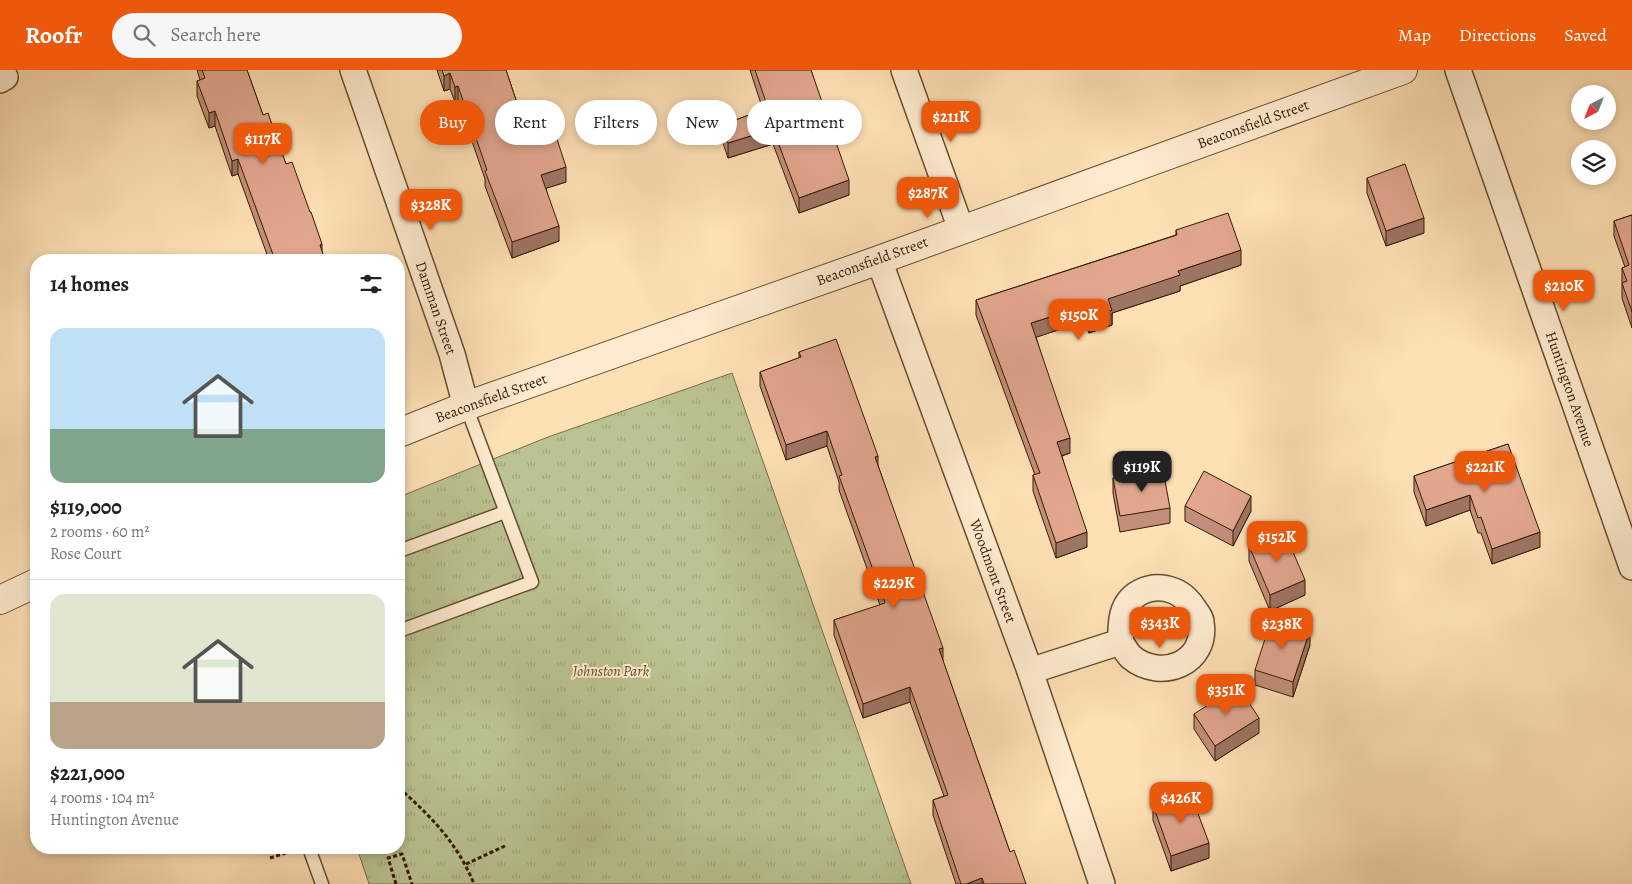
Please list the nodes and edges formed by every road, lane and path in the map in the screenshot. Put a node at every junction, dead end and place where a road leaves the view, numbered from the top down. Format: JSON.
{"nodes":[{"id":1,"x":353,"y":70,"type":"edge"},
{"id":2,"x":904,"y":70,"type":"edge"},
{"id":3,"x":1403,"y":70,"type":"edge"},
{"id":4,"x":1458,"y":70,"type":"edge"},
{"id":5,"x":960,"y":229,"type":"junction"},
{"id":6,"x":879,"y":260,"type":"junction"},
{"id":7,"x":466,"y":406,"type":"junction"},
{"id":8,"x":405,"y":431,"type":"edge"},
{"id":9,"x":505,"y":512,"type":"junction"},
{"id":10,"x":405,"y":549,"type":"edge"},
{"id":11,"x":1632,"y":567,"type":"edge"},
{"id":12,"x":30,"y":586,"type":"edge"},
{"id":13,"x":0,"y":600,"type":"edge"},
{"id":14,"x":405,"y":629,"type":"edge"},
{"id":15,"x":1120,"y":642,"type":"dead end"},
{"id":16,"x":1030,"y":671,"type":"junction"},
{"id":17,"x":405,"y":793,"type":"edge"},
{"id":18,"x":505,"y":846,"type":"dead end"},
{"id":19,"x":282,"y":854,"type":"edge"},
{"id":20,"x":311,"y":854,"type":"edge"},
{"id":21,"x":270,"y":858,"type":"dead end"},
{"id":22,"x":466,"y":864,"type":"junction"},
{"id":23,"x":322,"y":884,"type":"edge"},
{"id":24,"x":396,"y":884,"type":"edge"},
{"id":25,"x":412,"y":884,"type":"edge"},
{"id":26,"x":474,"y":884,"type":"edge"},
{"id":27,"x":1102,"y":884,"type":"edge"}],
"edges":[{"from":1,"to":7,"type":"street","name":"Damman Street"},
{"from":2,"to":5,"type":"street"},
{"from":3,"to":5,"type":"street","name":"Beaconsfield Street"},
{"from":4,"to":11,"type":"street","name":"Huntington Avenue"},
{"from":5,"to":6,"type":"street","name":"Beaconsfield Street"},
{"from":6,"to":7,"type":"street","name":"Beaconsfield Street"},
{"from":6,"to":16,"type":"street","name":"Woodmont Street"},
{"from":7,"to":8,"type":"street","name":"Beaconsfield Street"},
{"from":7,"to":9,"type":"lane"},
{"from":9,"to":10,"type":"lane"},
{"from":9,"to":14,"type":"lane"},
{"from":12,"to":13,"type":"street"},
{"from":15,"to":16,"type":"street"},
{"from":16,"to":27,"type":"street","name":"Woodmont Street"},
{"from":17,"to":22,"type":"path"},
{"from":18,"to":22,"type":"path"},
{"from":19,"to":21,"type":"path"},
{"from":20,"to":23,"type":"lane"},
{"from":22,"to":26,"type":"path"},
{"from":24,"to":25,"type":"path"}]}
